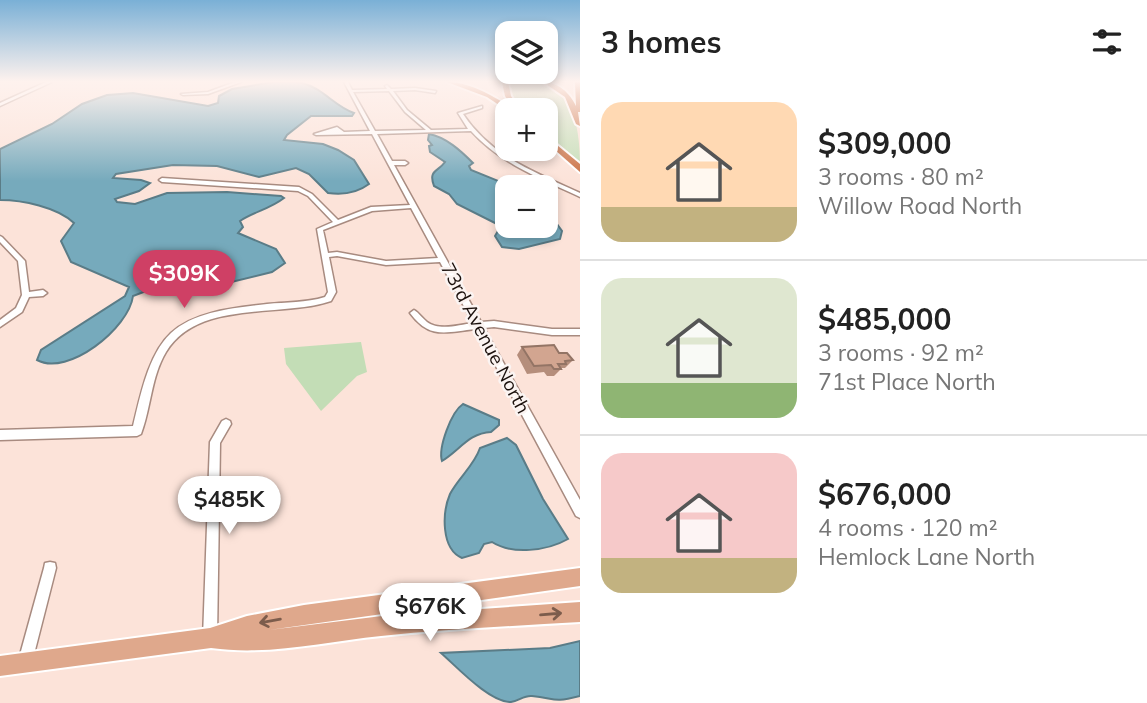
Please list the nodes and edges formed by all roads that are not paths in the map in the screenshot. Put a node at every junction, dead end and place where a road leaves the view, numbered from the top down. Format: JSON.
{"nodes":[{"id":1,"x":365,"y":115,"type":"edge"},
{"id":2,"x":411,"y":115,"type":"edge"},
{"id":3,"x":461,"y":115,"type":"edge"},
{"id":4,"x":473,"y":130,"type":"junction"},
{"id":5,"x":430,"y":131,"type":"junction"},
{"id":6,"x":375,"y":132,"type":"junction"},
{"id":7,"x":343,"y":133,"type":"junction"},
{"id":8,"x":558,"y":149,"type":"edge"},
{"id":9,"x":391,"y":163,"type":"junction"},
{"id":10,"x":405,"y":163,"type":"dead end"},
{"id":11,"x":580,"y":169,"type":"edge"},
{"id":12,"x":162,"y":180,"type":"dead end"},
{"id":13,"x":580,"y":195,"type":"edge"},
{"id":14,"x":414,"y":206,"type":"junction"},
{"id":15,"x":336,"y":221,"type":"junction"},
{"id":16,"x":0,"y":238,"type":"edge"},
{"id":17,"x":324,"y":255,"type":"junction"},
{"id":18,"x":444,"y":260,"type":"junction"},
{"id":19,"x":43,"y":293,"type":"dead end"},
{"id":20,"x":26,"y":295,"type":"junction"},
{"id":21,"x":414,"y":313,"type":"dead end"},
{"id":22,"x":0,"y":324,"type":"edge"},
{"id":23,"x":479,"y":325,"type":"junction"},
{"id":24,"x":580,"y":332,"type":"edge"},
{"id":25,"x":226,"y":424,"type":"dead end"},
{"id":26,"x":0,"y":435,"type":"edge"},
{"id":27,"x":580,"y":512,"type":"edge"},
{"id":28,"x":50,"y":568,"type":"dead end"},
{"id":29,"x":580,"y":577,"type":"edge"},
{"id":30,"x":580,"y":612,"type":"edge"},
{"id":31,"x":211,"y":638,"type":"junction"},
{"id":32,"x":25,"y":663,"type":"junction"},
{"id":33,"x":0,"y":666,"type":"edge"}],
"edges":[{"from":1,"to":6,"type":"street","name":"73rd Avenue North"},
{"from":2,"to":5,"type":"street"},
{"from":3,"to":4,"type":"street"},
{"from":4,"to":5,"type":"street"},
{"from":4,"to":13,"type":"street"},
{"from":5,"to":6,"type":"street"},
{"from":6,"to":7,"type":"street"},
{"from":6,"to":9,"type":"street","name":"73rd Avenue North"},
{"from":7,"to":7,"type":"street"},
{"from":8,"to":11,"type":"highway"},
{"from":9,"to":10,"type":"street"},
{"from":9,"to":14,"type":"street","name":"73rd Avenue North"},
{"from":12,"to":15,"type":"street"},
{"from":14,"to":15,"type":"street"},
{"from":14,"to":18,"type":"street","name":"73rd Avenue North"},
{"from":15,"to":17,"type":"street"},
{"from":16,"to":20,"type":"street"},
{"from":17,"to":18,"type":"street"},
{"from":17,"to":26,"type":"street"},
{"from":18,"to":23,"type":"street","name":"73rd Avenue North"},
{"from":19,"to":20,"type":"street"},
{"from":20,"to":22,"type":"street"},
{"from":21,"to":23,"type":"street"},
{"from":23,"to":24,"type":"street"},
{"from":23,"to":27,"type":"street","name":"73rd Avenue North"},
{"from":25,"to":31,"type":"street"},
{"from":28,"to":32,"type":"street"},
{"from":29,"to":31,"type":"main road","one_way":true},
{"from":31,"to":30,"type":"main road","one_way":true},
{"from":31,"to":32,"type":"main road"},
{"from":32,"to":33,"type":"main road"}]}
